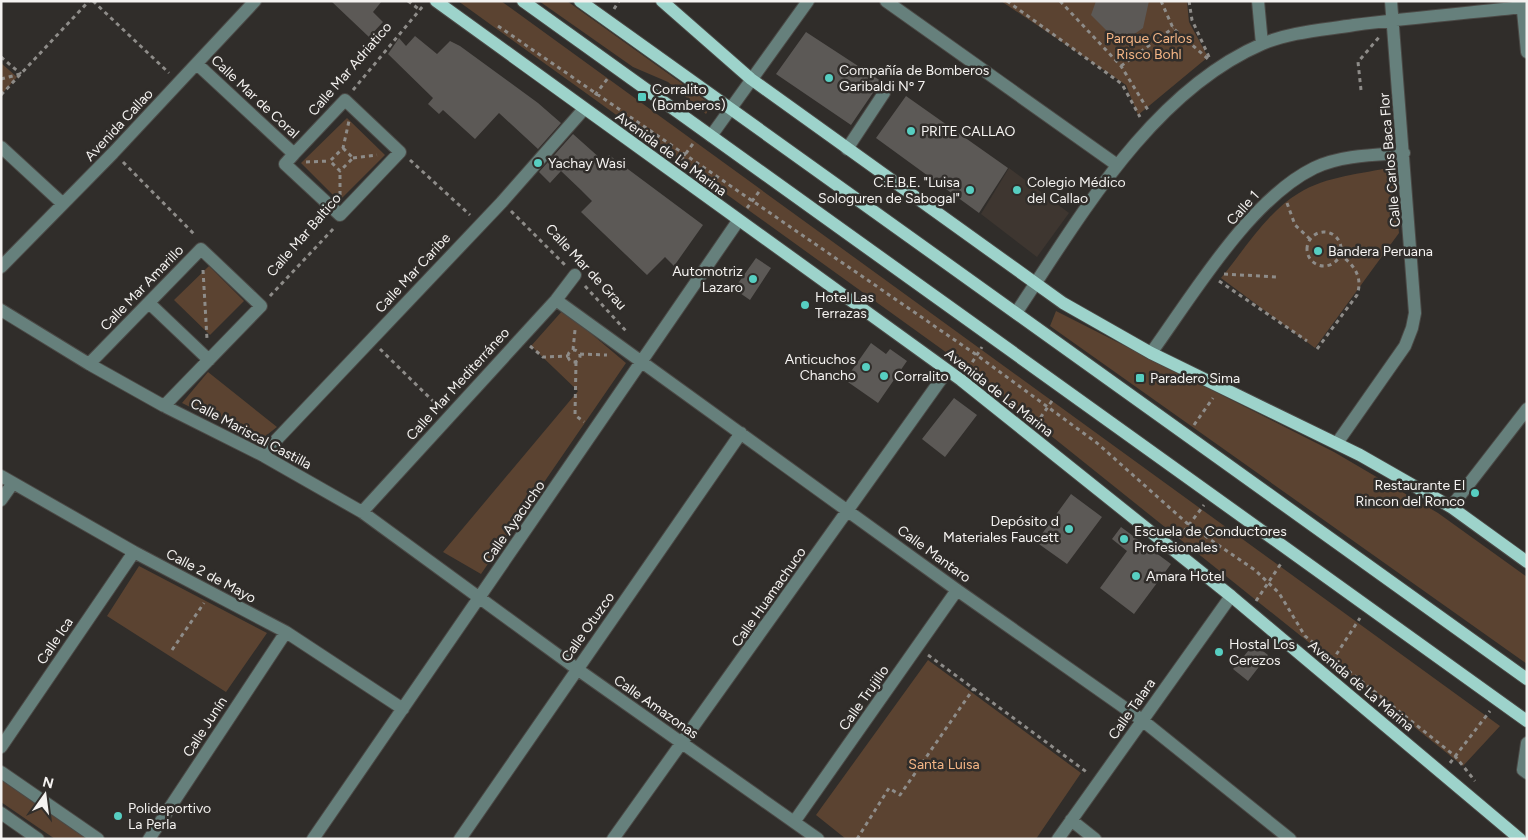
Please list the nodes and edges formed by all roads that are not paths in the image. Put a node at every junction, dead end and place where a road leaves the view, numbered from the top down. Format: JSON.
{"nodes":[{"id":1,"x":255,"y":1,"type":"edge"},
{"id":2,"x":436,"y":1,"type":"edge"},
{"id":3,"x":523,"y":1,"type":"edge"},
{"id":4,"x":580,"y":1,"type":"edge"},
{"id":5,"x":662,"y":1,"type":"edge"},
{"id":6,"x":808,"y":1,"type":"edge"},
{"id":7,"x":886,"y":1,"type":"edge"},
{"id":8,"x":1258,"y":1,"type":"edge"},
{"id":9,"x":1391,"y":1,"type":"edge"},
{"id":10,"x":1522,"y":4,"type":"edge"},
{"id":11,"x":1393,"y":20,"type":"junction"},
{"id":12,"x":1262,"y":44,"type":"junction"},
{"id":13,"x":1527,"y":52,"type":"edge"},
{"id":14,"x":197,"y":64,"type":"junction"},
{"id":15,"x":751,"y":79,"type":"junction"},
{"id":16,"x":884,"y":93,"type":"dead end"},
{"id":17,"x":348,"y":103,"type":"joint"},
{"id":18,"x":731,"y":108,"type":"junction"},
{"id":19,"x":584,"y":109,"type":"junction"},
{"id":20,"x":707,"y":133,"type":"junction"},
{"id":21,"x":1,"y":147,"type":"edge"},
{"id":22,"x":847,"y":149,"type":"junction"},
{"id":23,"x":1404,"y":153,"type":"junction"},
{"id":24,"x":294,"y":154,"type":"junction"},
{"id":25,"x":1117,"y":165,"type":"junction"},
{"id":26,"x":64,"y":204,"type":"junction"},
{"id":27,"x":340,"y":215,"type":"joint"},
{"id":28,"x":738,"y":221,"type":"junction"},
{"id":29,"x":1,"y":266,"type":"edge"},
{"id":30,"x":575,"y":275,"type":"road end"},
{"id":31,"x":1035,"y":284,"type":"junction"},
{"id":32,"x":556,"y":300,"type":"junction"},
{"id":33,"x":149,"y":302,"type":"junction"},
{"id":34,"x":1,"y":310,"type":"edge"},
{"id":35,"x":1016,"y":314,"type":"junction"},
{"id":36,"x":1151,"y":353,"type":"junction"},
{"id":37,"x":209,"y":360,"type":"junction"},
{"id":38,"x":643,"y":362,"type":"junction"},
{"id":39,"x":89,"y":364,"type":"junction"},
{"id":40,"x":947,"y":371,"type":"junction"},
{"id":41,"x":164,"y":406,"type":"junction"},
{"id":42,"x":1527,"y":409,"type":"edge"},
{"id":43,"x":741,"y":433,"type":"junction"},
{"id":44,"x":1338,"y":443,"type":"junction"},
{"id":45,"x":262,"y":455,"type":"junction"},
{"id":46,"x":1,"y":476,"type":"edge"},
{"id":47,"x":13,"y":483,"type":"junction"},
{"id":48,"x":1,"y":500,"type":"edge"},
{"id":49,"x":1451,"y":507,"type":"junction"},
{"id":50,"x":849,"y":510,"type":"junction"},
{"id":51,"x":362,"y":512,"type":"junction"},
{"id":52,"x":134,"y":552,"type":"junction"},
{"id":53,"x":1527,"y":562,"type":"edge"},
{"id":54,"x":957,"y":590,"type":"junction"},
{"id":55,"x":1231,"y":596,"type":"junction"},
{"id":56,"x":480,"y":597,"type":"junction"},
{"id":57,"x":286,"y":632,"type":"junction"},
{"id":58,"x":577,"y":669,"type":"junction"},
{"id":59,"x":1527,"y":679,"type":"edge"},
{"id":60,"x":403,"y":709,"type":"junction"},
{"id":61,"x":1142,"y":720,"type":"junction"},
{"id":62,"x":1527,"y":721,"type":"edge"},
{"id":63,"x":1527,"y":742,"type":"edge"},
{"id":64,"x":682,"y":744,"type":"junction"},
{"id":65,"x":1,"y":747,"type":"edge"},
{"id":66,"x":1,"y":772,"type":"edge"},
{"id":67,"x":1527,"y":774,"type":"edge"},
{"id":68,"x":1487,"y":812,"type":"junction"},
{"id":69,"x":1,"y":814,"type":"edge"},
{"id":70,"x":1071,"y":820,"type":"junction"},
{"id":71,"x":794,"y":822,"type":"junction"},
{"id":72,"x":38,"y":839,"type":"edge"},
{"id":73,"x":98,"y":839,"type":"edge"},
{"id":74,"x":149,"y":839,"type":"edge"},
{"id":75,"x":313,"y":839,"type":"edge"},
{"id":76,"x":460,"y":839,"type":"edge"},
{"id":77,"x":613,"y":839,"type":"edge"},
{"id":78,"x":818,"y":839,"type":"edge"},
{"id":79,"x":1058,"y":839,"type":"edge"},
{"id":80,"x":1095,"y":839,"type":"edge"},
{"id":81,"x":1290,"y":839,"type":"edge"},
{"id":82,"x":1506,"y":839,"type":"edge"},
{"id":83,"x":1520,"y":839,"type":"edge"}],
"edges":[{"from":1,"to":14,"type":"street","name":"Avenida Callao"},
{"from":2,"to":19,"type":"main road","name":"Avenida de La Marina"},
{"from":3,"to":20,"type":"main road"},
{"from":4,"to":18,"type":"main road"},
{"from":5,"to":15,"type":"main road"},
{"from":6,"to":15,"type":"street"},
{"from":7,"to":25,"type":"street"},
{"from":8,"to":12,"type":"street"},
{"from":9,"to":11,"type":"street","name":"Calle Carlos Baca Flor"},
{"from":10,"to":11,"type":"street"},
{"from":10,"to":13,"type":"street"},
{"from":11,"to":12,"type":"street"},
{"from":11,"to":23,"type":"street","name":"Calle Carlos Baca Flor"},
{"from":12,"to":25,"type":"street"},
{"from":14,"to":24,"type":"street","name":"Calle Mar de Coral"},
{"from":14,"to":26,"type":"street","name":"Avenida Callao"},
{"from":15,"to":18,"type":"street"},
{"from":15,"to":22,"type":"main road"},
{"from":16,"to":22,"type":"street"},
{"from":17,"to":24,"type":"street","name":"Calle Mar Adriatico"},
{"from":17,"to":27,"type":"street","name":"Calle Mar Baltico"},
{"from":18,"to":20,"type":"street"},
{"from":18,"to":35,"type":"main road"},
{"from":19,"to":28,"type":"main road","name":"Avenida de La Marina"},
{"from":19,"to":45,"type":"street","name":"Calle Mar Caribe"},
{"from":20,"to":62,"type":"main road"},
{"from":21,"to":26,"type":"street"},
{"from":22,"to":31,"type":"main road"},
{"from":23,"to":36,"type":"street","name":"Calle 1"},
{"from":23,"to":44,"type":"street","name":"Calle Carlos Baca Flor"},
{"from":24,"to":27,"type":"street","name":"Calle Mar de Coral"},
{"from":25,"to":31,"type":"street"},
{"from":26,"to":29,"type":"street","name":"Avenida Callao"},
{"from":28,"to":38,"type":"street","name":"Calle Ayacucho"},
{"from":28,"to":40,"type":"main road","name":"Avenida de La Marina"},
{"from":30,"to":32,"type":"street","name":"Calle Mar Mediterráneo"},
{"from":31,"to":35,"type":"street"},
{"from":31,"to":36,"type":"main road"},
{"from":32,"to":38,"type":"street","name":"Calle Mantaro"},
{"from":32,"to":51,"type":"street","name":"Calle Mar Mediterráneo"},
{"from":33,"to":37,"type":"street"},
{"from":33,"to":37,"type":"street","name":"Calle Mar Amarillo"},
{"from":33,"to":39,"type":"street","name":"Calle Mar Amarillo"},
{"from":34,"to":39,"type":"street","name":"Calle Mariscal Castilla"},
{"from":35,"to":59,"type":"main road"},
{"from":36,"to":44,"type":"main road"},
{"from":37,"to":41,"type":"street"},
{"from":38,"to":43,"type":"street","name":"Calle Mantaro"},
{"from":38,"to":56,"type":"street","name":"Calle Ayacucho"},
{"from":39,"to":41,"type":"street","name":"Calle Mariscal Castilla"},
{"from":40,"to":50,"type":"street","name":"Calle Huamachuco"},
{"from":40,"to":55,"type":"main road","name":"Avenida de La Marina"},
{"from":41,"to":45,"type":"street","name":"Calle Mariscal Castilla"},
{"from":42,"to":49,"type":"street"},
{"from":43,"to":50,"type":"street","name":"Calle Mantaro"},
{"from":43,"to":58,"type":"street","name":"Calle Otuzco"},
{"from":44,"to":49,"type":"main road"},
{"from":45,"to":51,"type":"street","name":"Calle Mariscal Castilla"},
{"from":46,"to":47,"type":"street","name":"Calle 2 de Mayo"},
{"from":47,"to":48,"type":"street"},
{"from":47,"to":52,"type":"street","name":"Calle 2 de Mayo"},
{"from":49,"to":53,"type":"main road"},
{"from":50,"to":54,"type":"street","name":"Calle Mantaro"},
{"from":50,"to":64,"type":"street","name":"Calle Huamachuco"},
{"from":51,"to":56,"type":"street","name":"Calle Mariscal Castilla"},
{"from":52,"to":57,"type":"street","name":"Calle 2 de Mayo"},
{"from":52,"to":65,"type":"street","name":"Calle Ica"},
{"from":54,"to":61,"type":"street","name":"Calle Mantaro"},
{"from":54,"to":71,"type":"street","name":"Calle Trujillo"},
{"from":55,"to":61,"type":"street","name":"Calle Talara"},
{"from":55,"to":68,"type":"main road","name":"Avenida de La Marina"},
{"from":56,"to":58,"type":"street","name":"Calle Amazonas"},
{"from":56,"to":60,"type":"street","name":"Calle Ayacucho"},
{"from":57,"to":60,"type":"street","name":"Calle 2 de Mayo"},
{"from":57,"to":74,"type":"street","name":"Calle Junín"},
{"from":58,"to":64,"type":"street","name":"Calle Amazonas"},
{"from":58,"to":76,"type":"street","name":"Calle Otuzco"},
{"from":60,"to":75,"type":"street","name":"Calle Ayacucho"},
{"from":61,"to":70,"type":"street","name":"Calle Talara"},
{"from":61,"to":81,"type":"street","name":"Calle Mantaro"},
{"from":63,"to":67,"type":"street"},
{"from":64,"to":71,"type":"street","name":"Calle Amazonas"},
{"from":64,"to":77,"type":"street","name":"Calle Huamachuco"},
{"from":66,"to":73,"type":"street"},
{"from":68,"to":82,"type":"main road"},
{"from":68,"to":83,"type":"main road","name":"Avenida de La Marina"},
{"from":69,"to":72,"type":"street"},
{"from":70,"to":79,"type":"street","name":"Calle Talara"},
{"from":70,"to":80,"type":"street"},
{"from":71,"to":78,"type":"street","name":"Calle Amazonas"}]}
